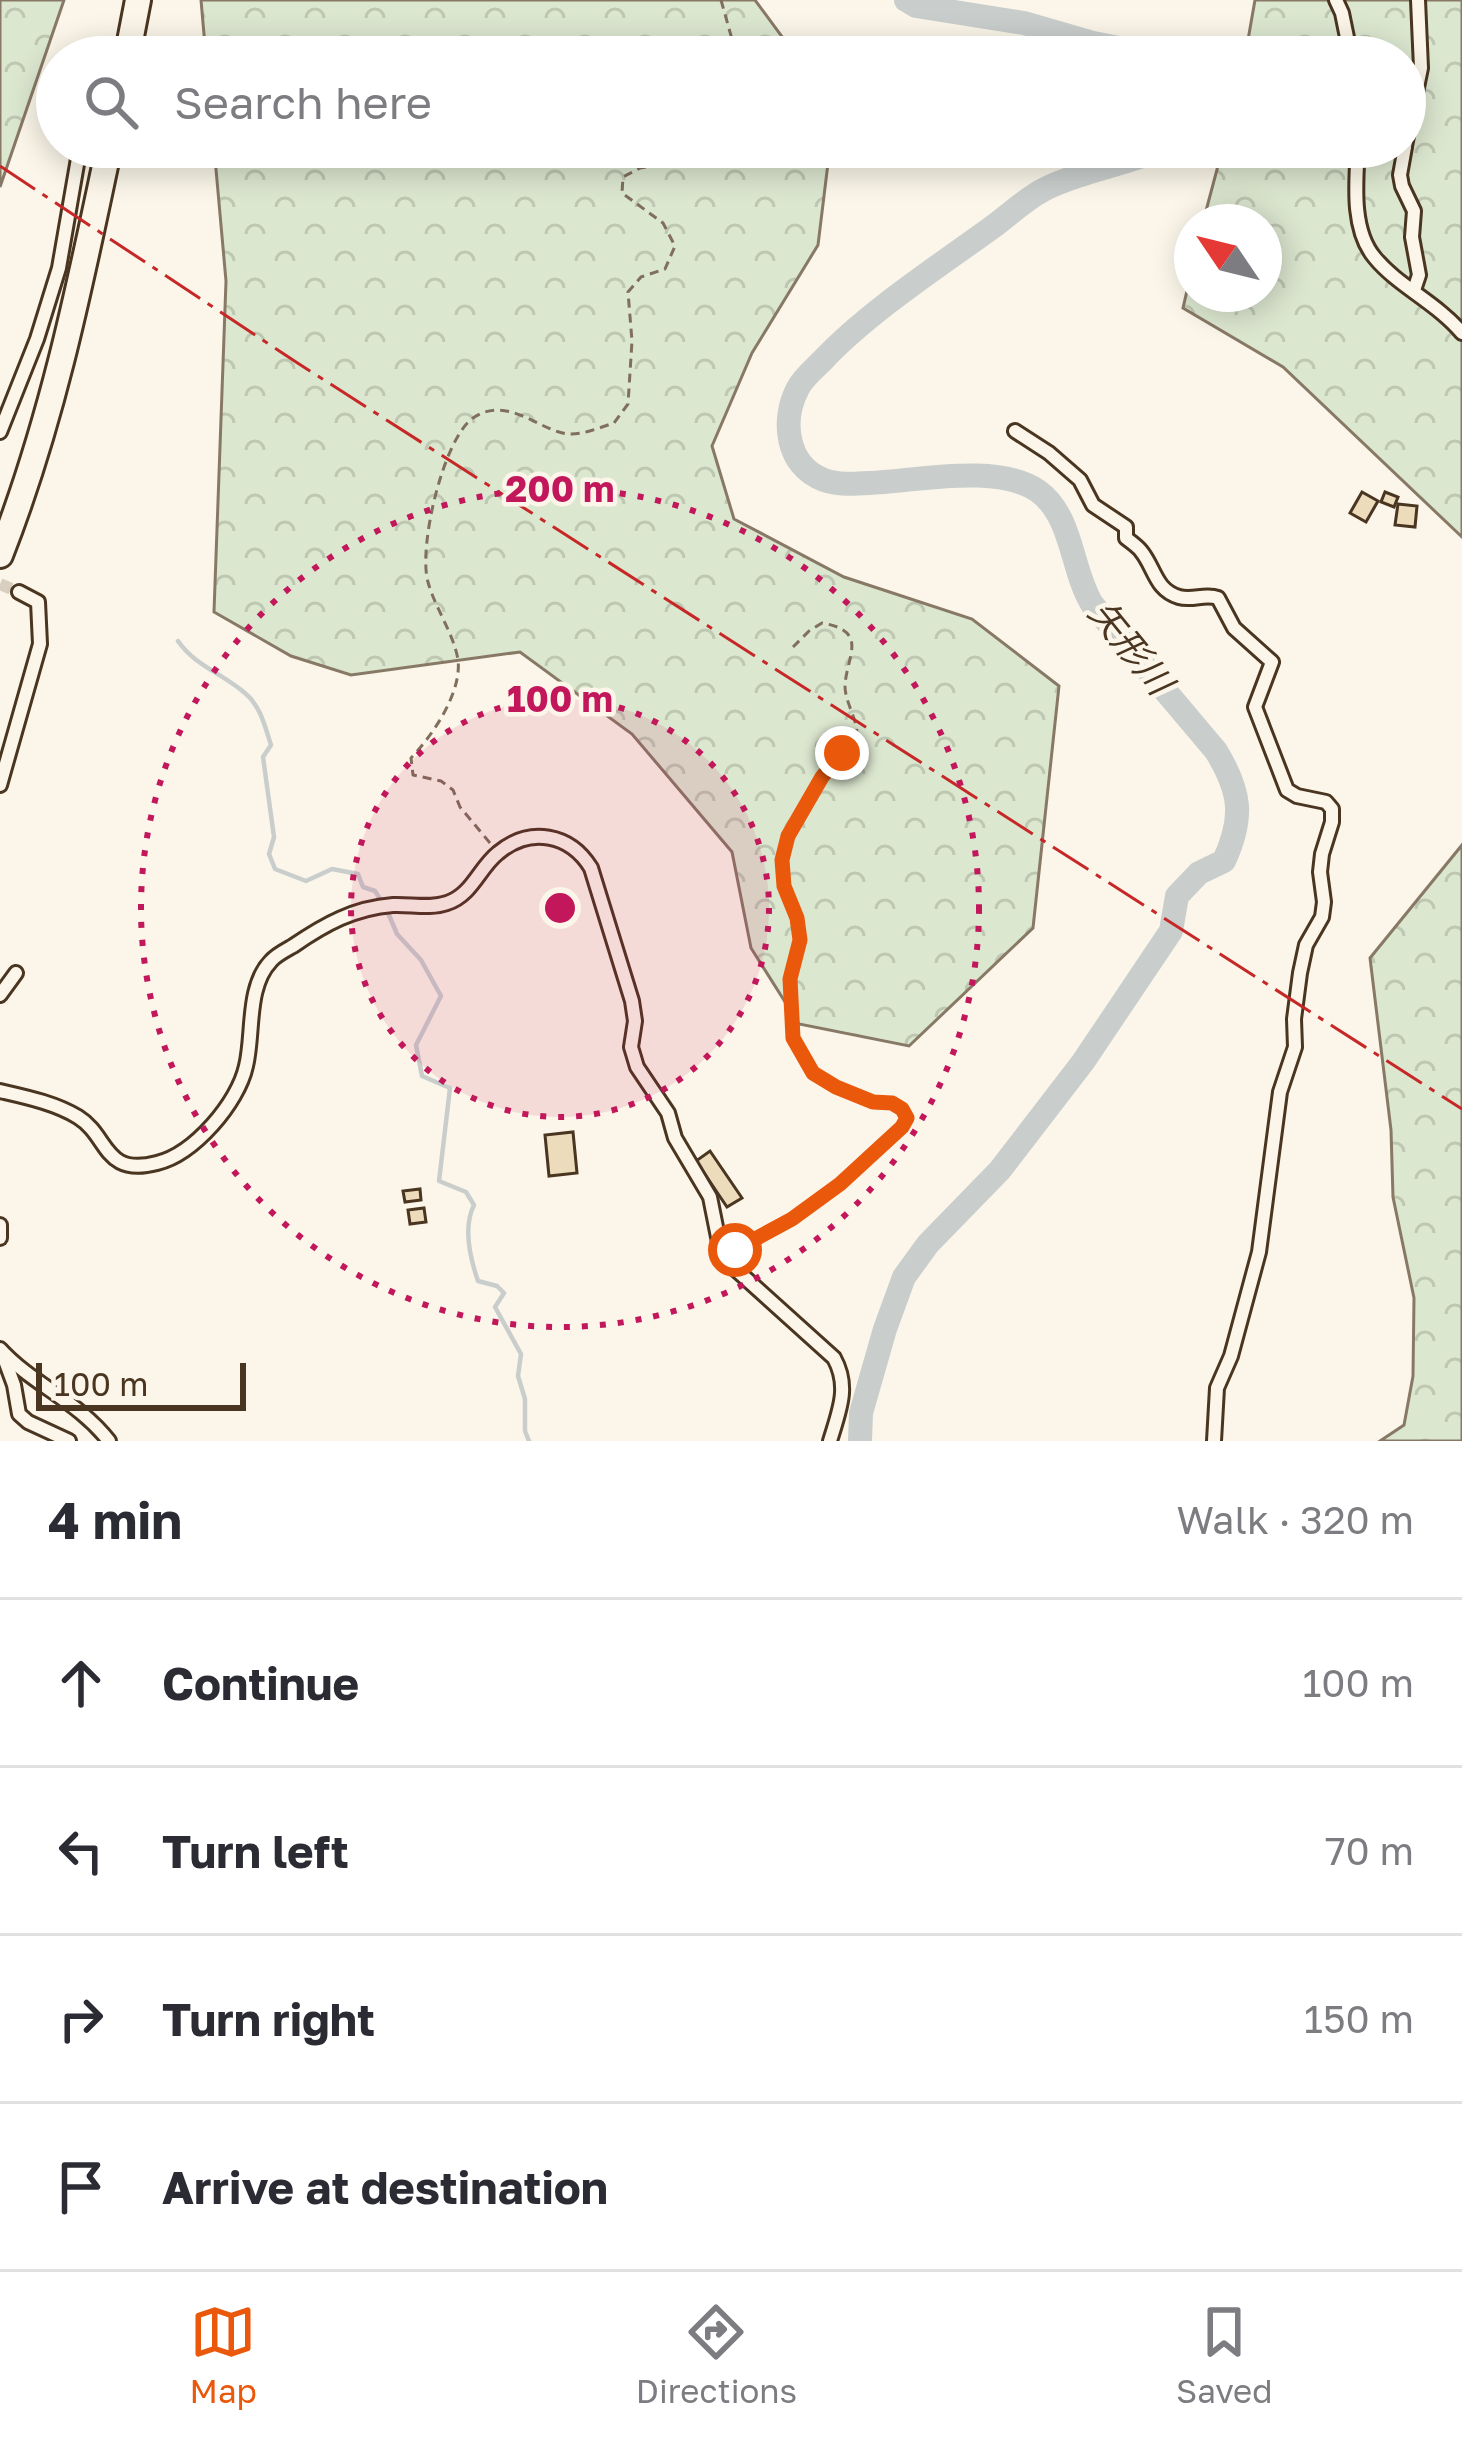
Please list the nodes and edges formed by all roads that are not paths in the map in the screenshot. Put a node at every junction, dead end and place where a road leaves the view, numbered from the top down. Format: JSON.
{"nodes":[{"id":1,"x":126,"y":0,"type":"edge"},
{"id":2,"x":138,"y":0,"type":"edge"},
{"id":3,"x":1336,"y":0,"type":"edge"},
{"id":4,"x":1418,"y":0,"type":"edge"},
{"id":5,"x":119,"y":36,"type":"edge"},
{"id":6,"x":131,"y":36,"type":"edge"},
{"id":7,"x":1347,"y":36,"type":"edge"},
{"id":8,"x":1420,"y":36,"type":"edge"},
{"id":9,"x":76,"y":168,"type":"edge"},
{"id":10,"x":92,"y":168,"type":"edge"},
{"id":11,"x":105,"y":168,"type":"edge"},
{"id":12,"x":1357,"y":168,"type":"edge"},
{"id":13,"x":1401,"y":168,"type":"edge"},
{"id":14,"x":1414,"y":290,"type":"junction"},
{"id":15,"x":1462,"y":333,"type":"edge"},
{"id":16,"x":1016,"y":431,"type":"dead end"},
{"id":17,"x":0,"y":432,"type":"edge"},
{"id":18,"x":0,"y":520,"type":"edge"},
{"id":19,"x":0,"y":555,"type":"edge"},
{"id":20,"x":19,"y":592,"type":"tunnel mouth"},
{"id":21,"x":0,"y":785,"type":"edge"},
{"id":22,"x":16,"y":973,"type":"dead end"},
{"id":23,"x":0,"y":995,"type":"edge"},
{"id":24,"x":0,"y":1091,"type":"edge"},
{"id":25,"x":0,"y":1225,"type":"edge"},
{"id":26,"x":0,"y":1238,"type":"edge"},
{"id":27,"x":1,"y":1351,"type":"edge"},
{"id":28,"x":69,"y":1441,"type":"edge"},
{"id":29,"x":109,"y":1441,"type":"edge"},
{"id":30,"x":830,"y":1441,"type":"edge"},
{"id":31,"x":1214,"y":1441,"type":"edge"}],
"edges":[{"from":1,"to":5,"type":"highway"},
{"from":2,"to":6,"type":"highway"},
{"from":3,"to":7,"type":"street"},
{"from":4,"to":8,"type":"street"},
{"from":9,"to":17,"type":"street"},
{"from":10,"to":18,"type":"highway"},
{"from":11,"to":19,"type":"highway"},
{"from":12,"to":14,"type":"street"},
{"from":13,"to":14,"type":"street"},
{"from":14,"to":15,"type":"street"},
{"from":16,"to":31,"type":"street"},
{"from":20,"to":21,"type":"street"},
{"from":22,"to":23,"type":"street"},
{"from":24,"to":30,"type":"street"},
{"from":25,"to":26,"type":"street"},
{"from":27,"to":28,"type":"street"},
{"from":27,"to":29,"type":"street"}]}
